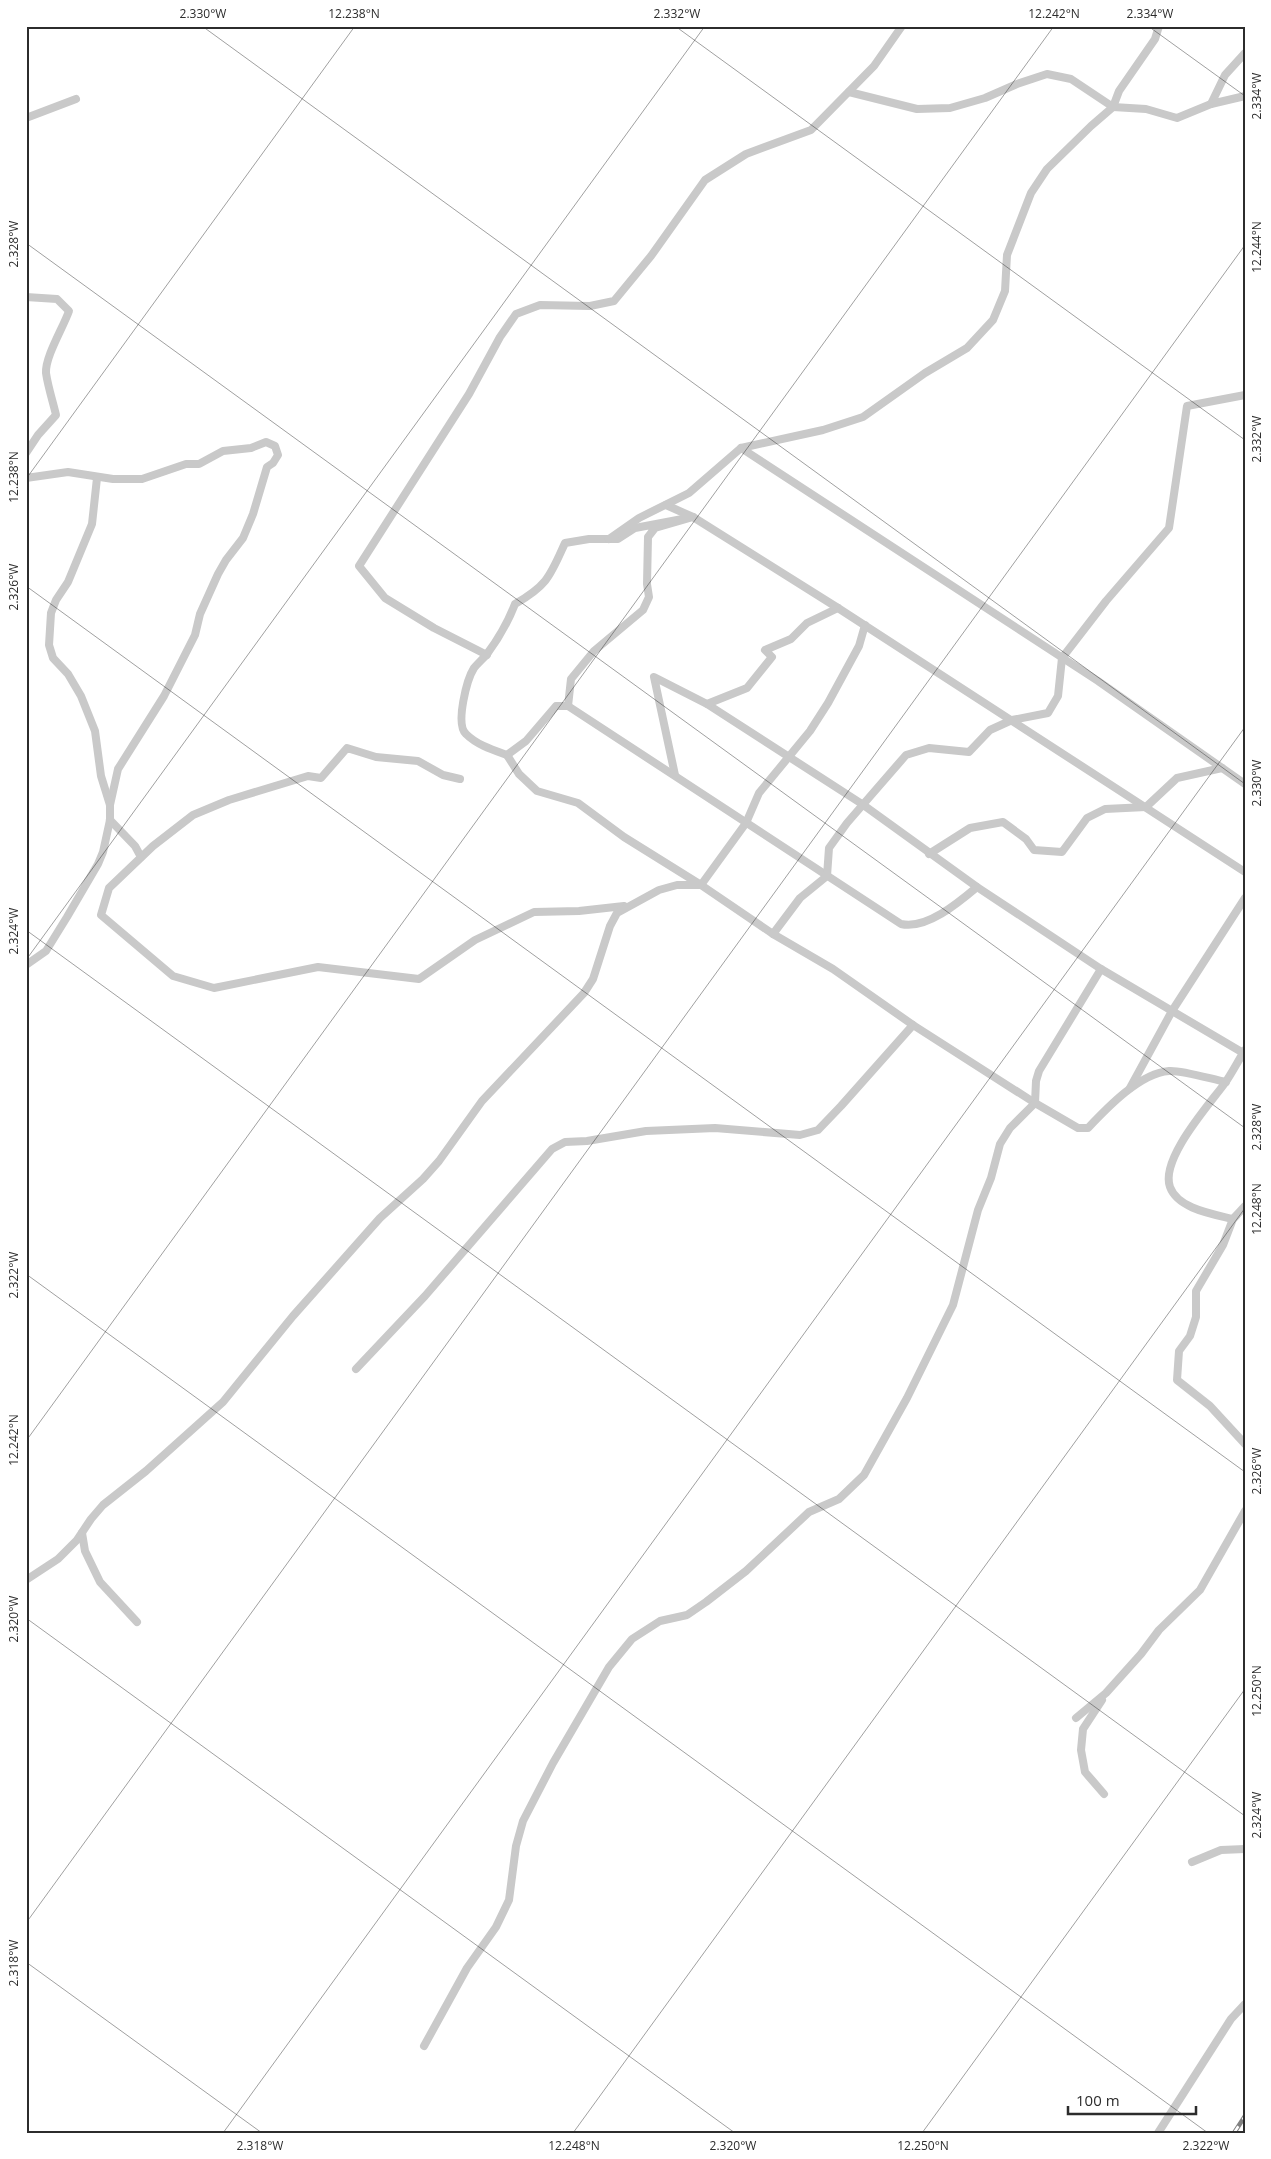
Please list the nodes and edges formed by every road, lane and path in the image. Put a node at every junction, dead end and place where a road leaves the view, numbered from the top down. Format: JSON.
{"nodes":[{"id":1,"x":902,"y":26,"type":"edge"},
{"id":2,"x":1159,"y":26,"type":"edge"},
{"id":3,"x":1245,"y":53,"type":"edge"},
{"id":4,"x":849,"y":92,"type":"junction"},
{"id":5,"x":1245,"y":96,"type":"edge"},
{"id":6,"x":76,"y":99,"type":"dead end"},
{"id":7,"x":1211,"y":104,"type":"junction"},
{"id":8,"x":1113,"y":107,"type":"junction"},
{"id":9,"x":26,"y":118,"type":"edge"},
{"id":10,"x":26,"y":297,"type":"edge"},
{"id":11,"x":1245,"y":395,"type":"edge"},
{"id":12,"x":741,"y":448,"type":"junction"},
{"id":13,"x":26,"y":453,"type":"edge"},
{"id":14,"x":26,"y":478,"type":"edge"},
{"id":15,"x":97,"y":478,"type":"junction"},
{"id":16,"x":666,"y":505,"type":"junction"},
{"id":17,"x":693,"y":517,"type":"junction"},
{"id":18,"x":608,"y":539,"type":"junction"},
{"id":19,"x":838,"y":608,"type":"junction"},
{"id":20,"x":864,"y":625,"type":"junction"},
{"id":21,"x":486,"y":655,"type":"junction"},
{"id":22,"x":1062,"y":658,"type":"junction"},
{"id":23,"x":707,"y":704,"type":"junction"},
{"id":24,"x":568,"y":706,"type":"junction"},
{"id":25,"x":1012,"y":720,"type":"junction"},
{"id":26,"x":507,"y":755,"type":"junction"},
{"id":27,"x":790,"y":758,"type":"junction"},
{"id":28,"x":1222,"y":768,"type":"junction"},
{"id":29,"x":676,"y":776,"type":"junction"},
{"id":30,"x":460,"y":778,"type":"dead end"},
{"id":31,"x":1245,"y":784,"type":"edge"},
{"id":32,"x":110,"y":804,"type":"junction"},
{"id":33,"x":862,"y":804,"type":"junction"},
{"id":34,"x":1146,"y":808,"type":"junction"},
{"id":35,"x":110,"y":820,"type":"junction"},
{"id":36,"x":746,"y":823,"type":"junction"},
{"id":37,"x":929,"y":854,"type":"junction"},
{"id":38,"x":141,"y":857,"type":"junction"},
{"id":39,"x":1245,"y":872,"type":"edge"},
{"id":40,"x":827,"y":876,"type":"junction"},
{"id":41,"x":701,"y":885,"type":"junction"},
{"id":42,"x":977,"y":888,"type":"junction"},
{"id":43,"x":1245,"y":898,"type":"edge"},
{"id":44,"x":628,"y":905,"type":"junction"},
{"id":45,"x":773,"y":934,"type":"junction"},
{"id":46,"x":26,"y":965,"type":"edge"},
{"id":47,"x":1101,"y":969,"type":"junction"},
{"id":48,"x":1172,"y":1011,"type":"junction"},
{"id":49,"x":913,"y":1024,"type":"junction"},
{"id":50,"x":1244,"y":1052,"type":"edge"},
{"id":51,"x":1226,"y":1082,"type":"junction"},
{"id":52,"x":1130,"y":1088,"type":"junction"},
{"id":53,"x":1035,"y":1103,"type":"junction"},
{"id":54,"x":1245,"y":1201,"type":"edge"},
{"id":55,"x":1245,"y":1206,"type":"edge"},
{"id":56,"x":1233,"y":1219,"type":"junction"},
{"id":57,"x":356,"y":1369,"type":"dead end"},
{"id":58,"x":1245,"y":1444,"type":"edge"},
{"id":59,"x":1245,"y":1511,"type":"edge"},
{"id":60,"x":82,"y":1533,"type":"junction"},
{"id":61,"x":26,"y":1580,"type":"edge"},
{"id":62,"x":137,"y":1622,"type":"dead end"},
{"id":63,"x":1106,"y":1693,"type":"junction"},
{"id":64,"x":1076,"y":1718,"type":"dead end"},
{"id":65,"x":1104,"y":1794,"type":"dead end"},
{"id":66,"x":1245,"y":1849,"type":"edge"},
{"id":67,"x":1192,"y":1862,"type":"dead end"},
{"id":68,"x":1245,"y":2004,"type":"edge"},
{"id":69,"x":424,"y":2046,"type":"dead end"},
{"id":70,"x":1158,"y":2133,"type":"edge"}],
"edges":[{"from":1,"to":4,"type":"street"},
{"from":2,"to":8,"type":"street"},
{"from":3,"to":7,"type":"street"},
{"from":4,"to":8,"type":"street"},
{"from":4,"to":21,"type":"street"},
{"from":5,"to":7,"type":"street"},
{"from":6,"to":9,"type":"street"},
{"from":7,"to":8,"type":"street"},
{"from":8,"to":12,"type":"street"},
{"from":10,"to":13,"type":"street"},
{"from":11,"to":22,"type":"street"},
{"from":12,"to":16,"type":"street"},
{"from":12,"to":22,"type":"street"},
{"from":14,"to":15,"type":"street"},
{"from":15,"to":32,"type":"street"},
{"from":15,"to":32,"type":"street"},
{"from":16,"to":17,"type":"street"},
{"from":16,"to":18,"type":"street"},
{"from":17,"to":18,"type":"street"},
{"from":17,"to":19,"type":"street"},
{"from":17,"to":24,"type":"street"},
{"from":18,"to":21,"type":"street"},
{"from":19,"to":20,"type":"street"},
{"from":19,"to":23,"type":"street"},
{"from":20,"to":25,"type":"street"},
{"from":20,"to":27,"type":"street"},
{"from":21,"to":26,"type":"street"},
{"from":22,"to":25,"type":"street"},
{"from":22,"to":28,"type":"street"},
{"from":23,"to":27,"type":"street"},
{"from":23,"to":29,"type":"street"},
{"from":24,"to":26,"type":"street"},
{"from":24,"to":29,"type":"street"},
{"from":25,"to":33,"type":"street"},
{"from":25,"to":34,"type":"street"},
{"from":26,"to":41,"type":"street"},
{"from":27,"to":33,"type":"street"},
{"from":27,"to":36,"type":"street"},
{"from":28,"to":31,"type":"street"},
{"from":28,"to":34,"type":"street"},
{"from":29,"to":36,"type":"street"},
{"from":30,"to":38,"type":"street"},
{"from":32,"to":35,"type":"street"},
{"from":33,"to":37,"type":"street"},
{"from":33,"to":40,"type":"street"},
{"from":34,"to":37,"type":"street"},
{"from":34,"to":39,"type":"street"},
{"from":35,"to":38,"type":"street"},
{"from":35,"to":46,"type":"street"},
{"from":36,"to":40,"type":"street"},
{"from":36,"to":41,"type":"street"},
{"from":37,"to":42,"type":"street"},
{"from":38,"to":44,"type":"street"},
{"from":40,"to":42,"type":"street"},
{"from":40,"to":45,"type":"street"},
{"from":41,"to":44,"type":"street"},
{"from":41,"to":45,"type":"street"},
{"from":42,"to":47,"type":"street"},
{"from":43,"to":48,"type":"street"},
{"from":44,"to":60,"type":"street"},
{"from":45,"to":49,"type":"street"},
{"from":47,"to":48,"type":"street"},
{"from":47,"to":53,"type":"street"},
{"from":48,"to":50,"type":"street"},
{"from":48,"to":52,"type":"street"},
{"from":49,"to":53,"type":"street"},
{"from":49,"to":57,"type":"street"},
{"from":50,"to":51,"type":"street"},
{"from":51,"to":52,"type":"street"},
{"from":51,"to":56,"type":"street"},
{"from":52,"to":53,"type":"street"},
{"from":53,"to":69,"type":"street"},
{"from":54,"to":56,"type":"street"},
{"from":55,"to":56,"type":"street"},
{"from":56,"to":58,"type":"street"},
{"from":59,"to":63,"type":"street"},
{"from":60,"to":61,"type":"street"},
{"from":60,"to":62,"type":"street"},
{"from":63,"to":64,"type":"street"},
{"from":63,"to":65,"type":"street"},
{"from":66,"to":67,"type":"street"},
{"from":68,"to":70,"type":"street"}]}
